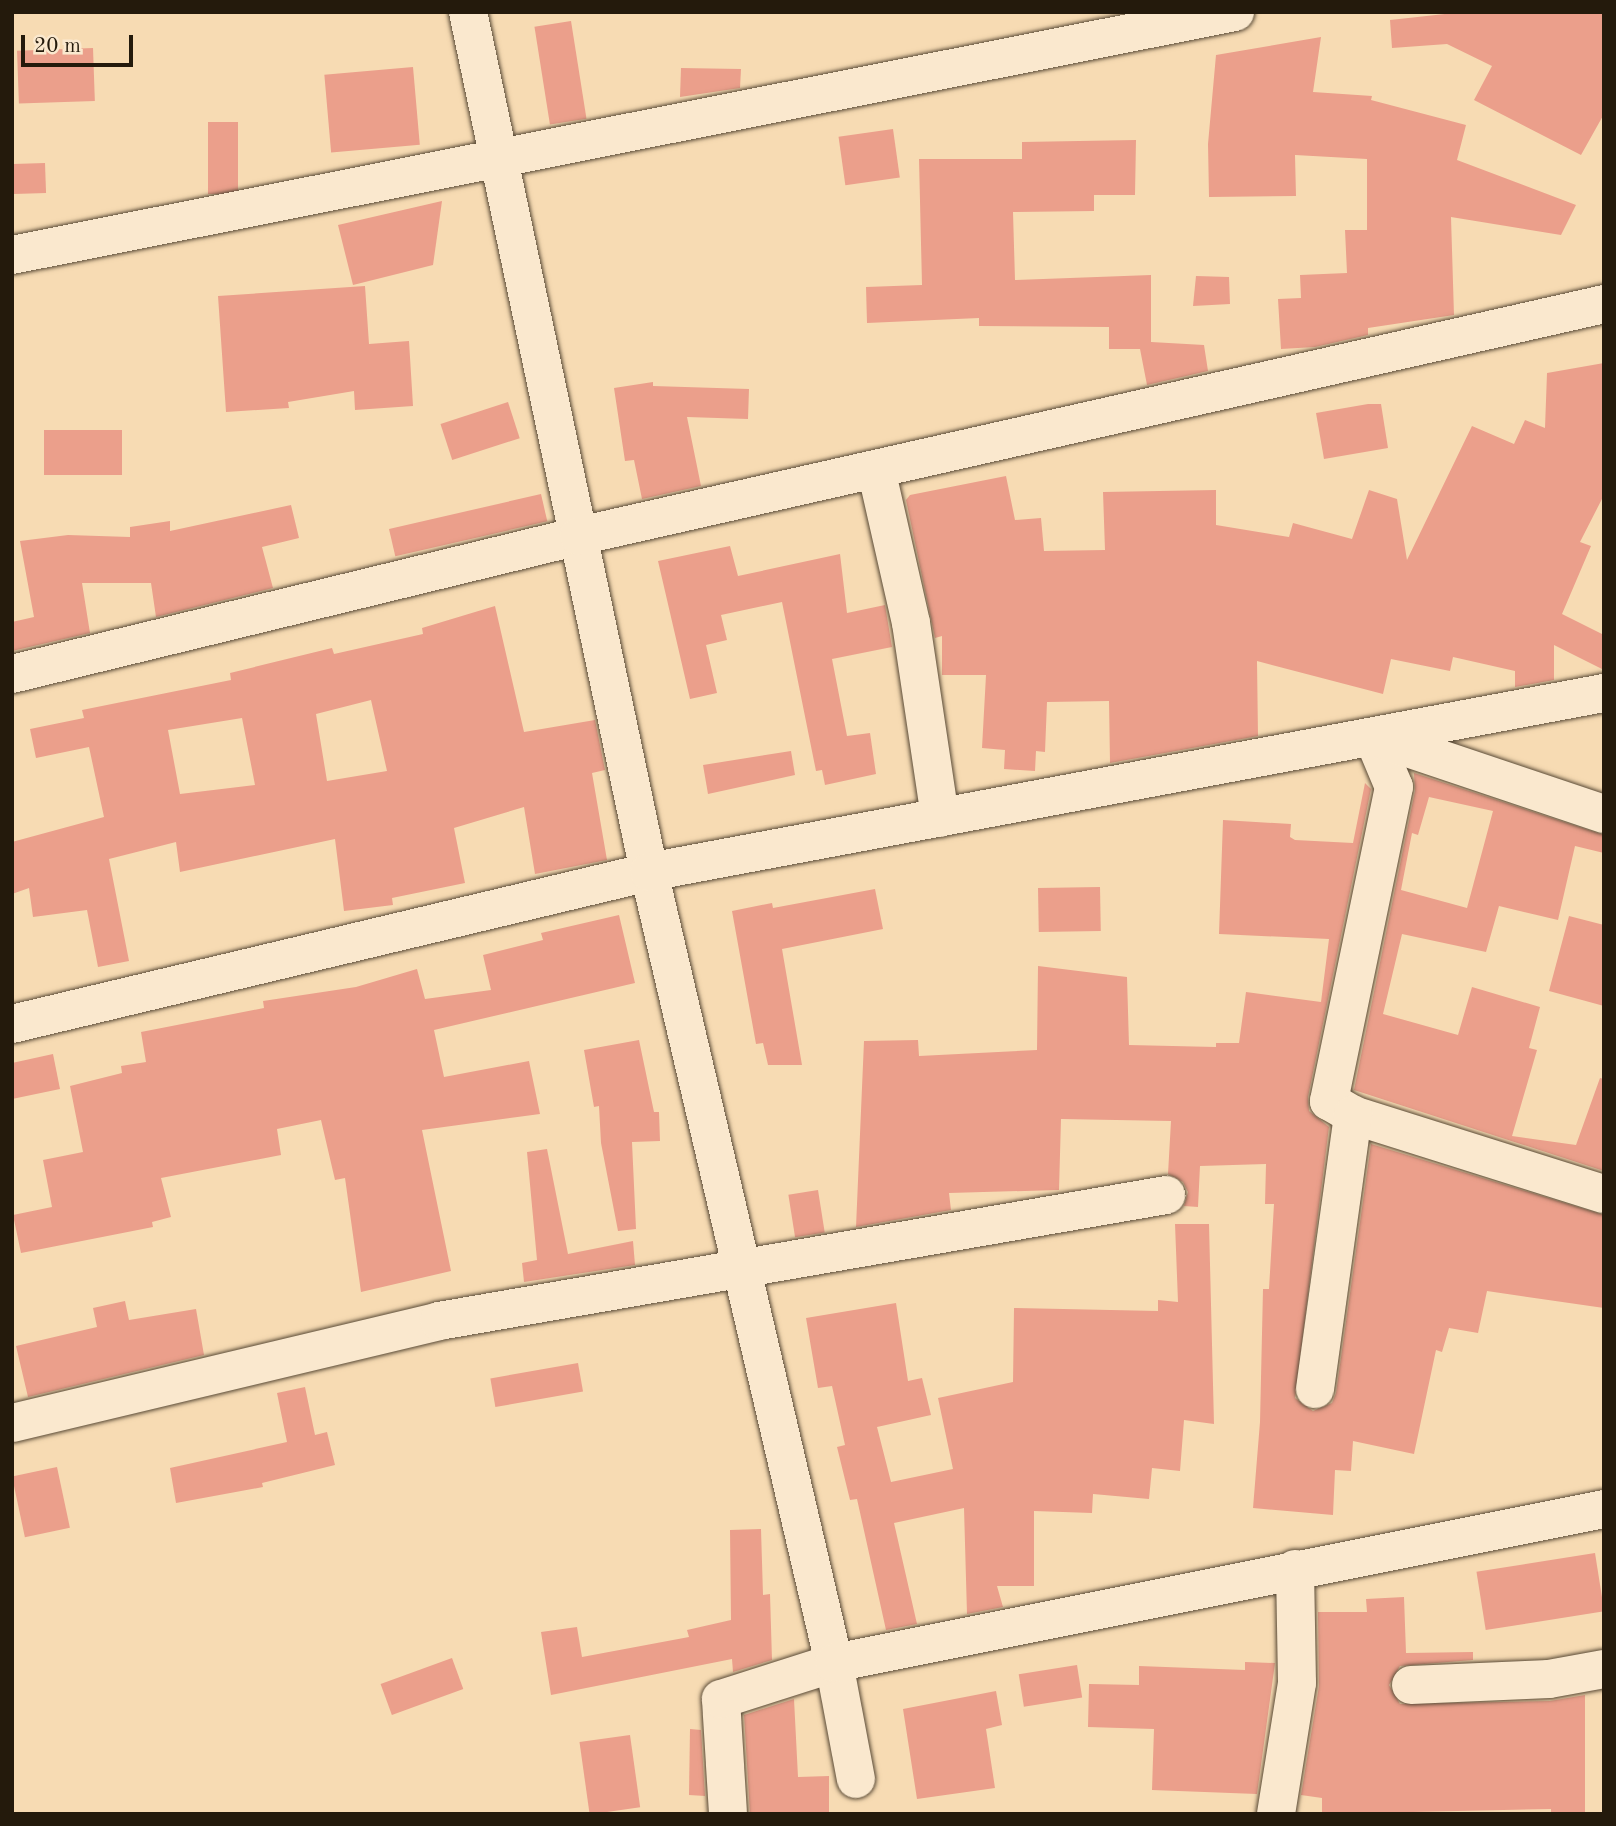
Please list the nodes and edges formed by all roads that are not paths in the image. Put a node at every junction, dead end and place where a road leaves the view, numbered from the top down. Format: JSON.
{"nodes":[{"id":1,"x":468,"y":12,"type":"edge"},
{"id":2,"x":1235,"y":12,"type":"edge"},
{"id":3,"x":499,"y":158,"type":"junction"},
{"id":4,"x":12,"y":256,"type":"edge"},
{"id":5,"x":1604,"y":304,"type":"edge"},
{"id":6,"x":876,"y":469,"type":"junction"},
{"id":7,"x":579,"y":536,"type":"junction"},
{"id":8,"x":12,"y":674,"type":"edge"},
{"id":9,"x":1604,"y":693,"type":"edge"},
{"id":10,"x":1373,"y":737,"type":"junction"},
{"id":11,"x":1604,"y":814,"type":"edge"},
{"id":12,"x":940,"y":818,"type":"junction"},
{"id":13,"x":649,"y":872,"type":"junction"},
{"id":14,"x":12,"y":1024,"type":"edge"},
{"id":15,"x":1353,"y":1115,"type":"junction"},
{"id":16,"x":1604,"y":1194,"type":"edge"},
{"id":17,"x":1166,"y":1195,"type":"dead end"},
{"id":18,"x":742,"y":1270,"type":"junction"},
{"id":19,"x":1315,"y":1389,"type":"dead end"},
{"id":20,"x":12,"y":1423,"type":"edge"},
{"id":21,"x":1604,"y":1509,"type":"edge"},
{"id":22,"x":1295,"y":1569,"type":"junction"},
{"id":23,"x":834,"y":1663,"type":"junction"},
{"id":24,"x":1604,"y":1669,"type":"edge"},
{"id":25,"x":1411,"y":1685,"type":"dead end"},
{"id":26,"x":856,"y":1779,"type":"dead end"},
{"id":27,"x":728,"y":1814,"type":"edge"},
{"id":28,"x":1276,"y":1814,"type":"edge"}],
"edges":[{"from":1,"to":3,"type":"street"},
{"from":2,"to":3,"type":"street"},
{"from":3,"to":4,"type":"street"},
{"from":3,"to":7,"type":"street"},
{"from":5,"to":6,"type":"street"},
{"from":6,"to":7,"type":"street"},
{"from":6,"to":12,"type":"street"},
{"from":7,"to":8,"type":"street"},
{"from":7,"to":13,"type":"street"},
{"from":9,"to":10,"type":"street"},
{"from":10,"to":11,"type":"street"},
{"from":10,"to":12,"type":"street"},
{"from":10,"to":15,"type":"street"},
{"from":12,"to":13,"type":"street"},
{"from":13,"to":14,"type":"street"},
{"from":13,"to":18,"type":"street"},
{"from":15,"to":16,"type":"street"},
{"from":15,"to":19,"type":"street"},
{"from":17,"to":18,"type":"street"},
{"from":18,"to":20,"type":"street"},
{"from":18,"to":23,"type":"street"},
{"from":21,"to":22,"type":"street"},
{"from":22,"to":23,"type":"street"},
{"from":22,"to":28,"type":"street"},
{"from":23,"to":26,"type":"street"},
{"from":23,"to":27,"type":"street"},
{"from":24,"to":25,"type":"street"}]}
